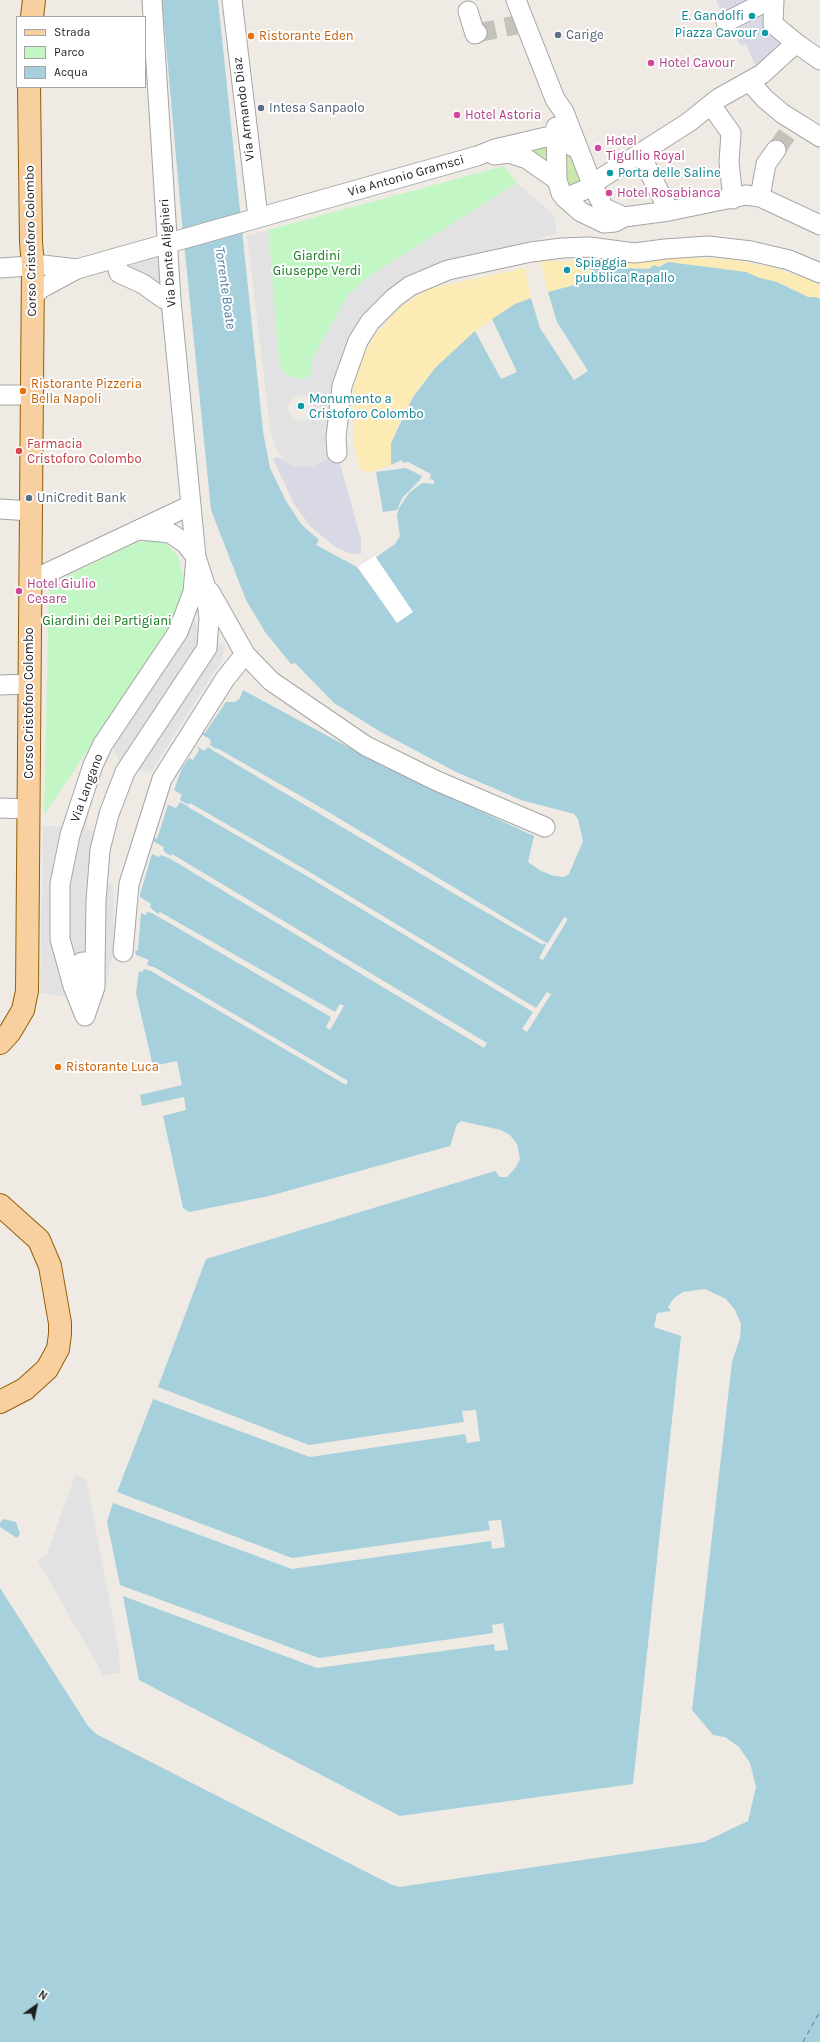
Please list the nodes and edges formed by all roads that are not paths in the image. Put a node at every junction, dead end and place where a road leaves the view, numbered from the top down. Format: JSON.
{"nodes":[{"id":1,"x":34,"y":0,"type":"edge"},
{"id":2,"x":152,"y":0,"type":"edge"},
{"id":3,"x":232,"y":0,"type":"edge"},
{"id":4,"x":516,"y":0,"type":"edge"},
{"id":5,"x":769,"y":0,"type":"edge"},
{"id":6,"x":774,"y":0,"type":"edge"},
{"id":7,"x":468,"y":11,"type":"dead end"},
{"id":8,"x":32,"y":16,"type":"edge"},
{"id":9,"x":726,"y":22,"type":"dead end"},
{"id":10,"x":477,"y":33,"type":"dead end"},
{"id":11,"x":796,"y":43,"type":"junction"},
{"id":12,"x":820,"y":60,"type":"edge"},
{"id":13,"x":756,"y":78,"type":"junction"},
{"id":14,"x":29,"y":88,"type":"edge"},
{"id":15,"x":555,"y":100,"type":"junction"},
{"id":16,"x":711,"y":105,"type":"junction"},
{"id":17,"x":820,"y":137,"type":"edge"},
{"id":18,"x":555,"y":138,"type":"junction"},
{"id":19,"x":578,"y":150,"type":"junction"},
{"id":20,"x":776,"y":150,"type":"tunnel mouth"},
{"id":21,"x":640,"y":154,"type":"junction"},
{"id":22,"x":477,"y":156,"type":"junction"},
{"id":23,"x":557,"y":180,"type":"junction"},
{"id":24,"x":593,"y":185,"type":"junction"},
{"id":25,"x":760,"y":197,"type":"junction"},
{"id":26,"x":565,"y":198,"type":"junction"},
{"id":27,"x":733,"y":198,"type":"junction"},
{"id":28,"x":669,"y":211,"type":"junction"},
{"id":29,"x":624,"y":218,"type":"junction"},
{"id":30,"x":818,"y":218,"type":"edge"},
{"id":31,"x":251,"y":219,"type":"junction"},
{"id":32,"x":173,"y":241,"type":"junction"},
{"id":33,"x":115,"y":258,"type":"junction"},
{"id":34,"x":33,"y":265,"type":"junction"},
{"id":35,"x":0,"y":268,"type":"edge"},
{"id":36,"x":77,"y":269,"type":"junction"},
{"id":37,"x":820,"y":273,"type":"edge"},
{"id":38,"x":33,"y":298,"type":"junction"},
{"id":39,"x":171,"y":300,"type":"junction"},
{"id":40,"x":0,"y":395,"type":"edge"},
{"id":41,"x":32,"y":395,"type":"junction"},
{"id":42,"x":337,"y":453,"type":"dead end"},
{"id":43,"x":191,"y":505,"type":"junction"},
{"id":44,"x":0,"y":510,"type":"edge"},
{"id":45,"x":31,"y":511,"type":"junction"},
{"id":46,"x":140,"y":530,"type":"junction"},
{"id":47,"x":196,"y":558,"type":"junction"},
{"id":48,"x":30,"y":581,"type":"junction"},
{"id":49,"x":205,"y":583,"type":"junction"},
{"id":50,"x":245,"y":654,"type":"junction"},
{"id":51,"x":29,"y":684,"type":"junction"},
{"id":52,"x":0,"y":685,"type":"edge"},
{"id":53,"x":0,"y":808,"type":"edge"},
{"id":54,"x":28,"y":809,"type":"junction"},
{"id":55,"x":545,"y":827,"type":"dead end"},
{"id":56,"x":124,"y":952,"type":"dead end"},
{"id":57,"x":0,"y":1043,"type":"edge"},
{"id":58,"x":0,"y":1204,"type":"edge"},
{"id":59,"x":0,"y":1402,"type":"edge"}],
"edges":[{"from":1,"to":8,"type":"main road"},
{"from":2,"to":32,"type":"street","name":"Via Dante Alighieri"},
{"from":3,"to":31,"type":"street","name":"Via Armando Diaz"},
{"from":4,"to":15,"type":"street"},
{"from":5,"to":9,"type":"street"},
{"from":6,"to":11,"type":"street"},
{"from":7,"to":10,"type":"street"},
{"from":11,"to":12,"type":"street"},
{"from":11,"to":13,"type":"street"},
{"from":13,"to":16,"type":"street"},
{"from":13,"to":17,"type":"street"},
{"from":14,"to":34,"type":"main road","name":"Corso Cristoforo Colombo"},
{"from":15,"to":18,"type":"street"},
{"from":15,"to":19,"type":"street"},
{"from":16,"to":21,"type":"street"},
{"from":16,"to":27,"type":"street"},
{"from":18,"to":19,"type":"street"},
{"from":18,"to":22,"type":"street","name":"Via Antonio Gramsci"},
{"from":18,"to":23,"type":"street"},
{"from":19,"to":24,"type":"street"},
{"from":20,"to":25,"type":"street"},
{"from":21,"to":24,"type":"street"},
{"from":21,"to":28,"type":"street"},
{"from":22,"to":23,"type":"street"},
{"from":22,"to":31,"type":"street","name":"Via Antonio Gramsci"},
{"from":23,"to":26,"type":"street"},
{"from":24,"to":26,"type":"street"},
{"from":24,"to":29,"type":"street"},
{"from":25,"to":27,"type":"street"},
{"from":25,"to":30,"type":"street"},
{"from":26,"to":29,"type":"street"},
{"from":27,"to":28,"type":"street"},
{"from":28,"to":29,"type":"street"},
{"from":31,"to":32,"type":"street","name":"Via Antonio Gramsci"},
{"from":32,"to":33,"type":"street","name":"Via Antonio Gramsci"},
{"from":32,"to":39,"type":"street","name":"Via Dante Alighieri"},
{"from":33,"to":36,"type":"street","name":"Via Antonio Gramsci"},
{"from":33,"to":39,"type":"street"},
{"from":34,"to":35,"type":"street"},
{"from":34,"to":36,"type":"street"},
{"from":34,"to":38,"type":"main road","name":"Corso Cristoforo Colombo"},
{"from":36,"to":38,"type":"street"},
{"from":37,"to":42,"type":"street"},
{"from":38,"to":41,"type":"main road","name":"Corso Cristoforo Colombo"},
{"from":39,"to":43,"type":"street","name":"Via Dante Alighieri"},
{"from":40,"to":41,"type":"street"},
{"from":41,"to":45,"type":"main road","name":"Corso Cristoforo Colombo"},
{"from":43,"to":46,"type":"street"},
{"from":43,"to":47,"type":"street","name":"Via Langano"},
{"from":44,"to":45,"type":"street"},
{"from":45,"to":48,"type":"main road","name":"Corso Cristoforo Colombo"},
{"from":46,"to":47,"type":"street"},
{"from":46,"to":48,"type":"street"},
{"from":47,"to":49,"type":"street","name":"Via Langano"},
{"from":47,"to":49,"type":"street","name":"Via Langano"},
{"from":48,"to":51,"type":"main road","name":"Corso Cristoforo Colombo"},
{"from":49,"to":50,"type":"street"},
{"from":50,"to":55,"type":"street"},
{"from":50,"to":56,"type":"street"},
{"from":51,"to":52,"type":"street"},
{"from":51,"to":54,"type":"main road","name":"Corso Cristoforo Colombo"},
{"from":53,"to":54,"type":"street"},
{"from":54,"to":57,"type":"main road","name":"Corso Cristoforo Colombo"},
{"from":58,"to":59,"type":"main road"}]}
